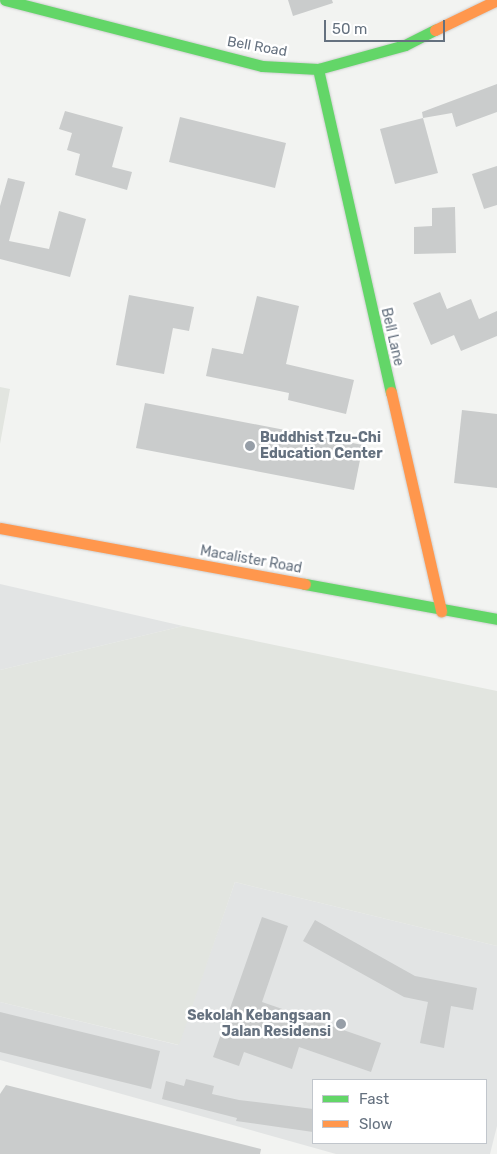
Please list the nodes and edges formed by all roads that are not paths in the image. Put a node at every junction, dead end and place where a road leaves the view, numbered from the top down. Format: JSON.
{"nodes":[{"id":1,"x":4,"y":0,"type":"edge"},
{"id":2,"x":497,"y":0,"type":"edge"},
{"id":3,"x":318,"y":69,"type":"junction"},
{"id":4,"x":0,"y":528,"type":"edge"},
{"id":5,"x":441,"y":611,"type":"junction"},
{"id":6,"x":497,"y":619,"type":"edge"}],
"edges":[{"from":1,"to":3,"type":"street","name":"Bell Road"},
{"from":2,"to":3,"type":"street","name":"Bell Road"},
{"from":3,"to":5,"type":"street","name":"Bell Lane"},
{"from":4,"to":5,"type":"street","name":"Macalister Road"},
{"from":5,"to":6,"type":"street","name":"Macalister Road"}]}
